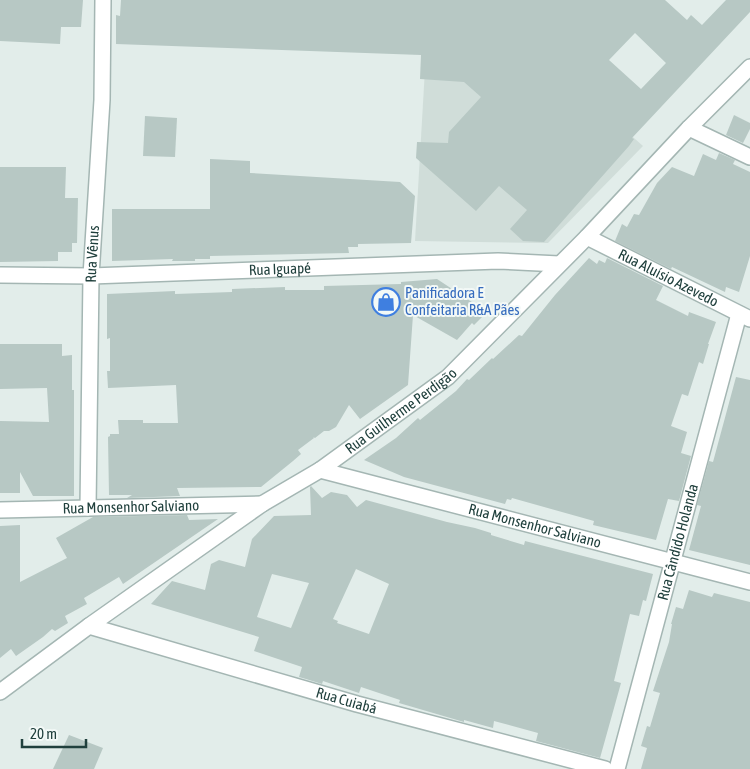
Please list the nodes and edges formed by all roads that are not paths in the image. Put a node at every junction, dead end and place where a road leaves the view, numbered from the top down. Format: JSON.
{"nodes":[{"id":1,"x":103,"y":0,"type":"edge"},
{"id":2,"x":750,"y":67,"type":"edge"},
{"id":3,"x":689,"y":128,"type":"junction"},
{"id":4,"x":750,"y":157,"type":"edge"},
{"id":5,"x":587,"y":237,"type":"junction"},
{"id":6,"x":559,"y":264,"type":"junction"},
{"id":7,"x":0,"y":275,"type":"edge"},
{"id":8,"x":91,"y":276,"type":"junction"},
{"id":9,"x":745,"y":317,"type":"edge"},
{"id":10,"x":320,"y":470,"type":"junction"},
{"id":11,"x":262,"y":504,"type":"junction"},
{"id":12,"x":88,"y":508,"type":"junction"},
{"id":13,"x":0,"y":510,"type":"edge"},
{"id":14,"x":673,"y":562,"type":"junction"},
{"id":15,"x":750,"y":582,"type":"edge"},
{"id":16,"x":89,"y":626,"type":"junction"},
{"id":17,"x":0,"y":692,"type":"edge"},
{"id":18,"x":606,"y":769,"type":"edge"},
{"id":19,"x":617,"y":769,"type":"edge"}],
"edges":[{"from":1,"to":8,"type":"street","name":"Rua Vênus"},
{"from":2,"to":3,"type":"street","name":"Rua Guilherme Perdigão"},
{"from":3,"to":4,"type":"street"},
{"from":3,"to":5,"type":"street","name":"Rua Guilherme Perdigão"},
{"from":5,"to":6,"type":"street","name":"Rua Guilherme Perdigão"},
{"from":5,"to":9,"type":"street","name":"Rua Aluísio Azevedo"},
{"from":6,"to":8,"type":"street","name":"Rua Iguapé"},
{"from":6,"to":10,"type":"street","name":"Rua Guilherme Perdigão"},
{"from":7,"to":8,"type":"street","name":"Rua Iguapé"},
{"from":8,"to":12,"type":"street","name":"Rua Vênus"},
{"from":9,"to":14,"type":"street","name":"Rua Cândido Holanda"},
{"from":10,"to":11,"type":"street","name":"Rua Guilherme Perdigão"},
{"from":10,"to":14,"type":"street","name":"Rua Monsenhor Salviano"},
{"from":11,"to":12,"type":"street","name":"Rua Monsenhor Salviano"},
{"from":11,"to":16,"type":"street","name":"Rua Guilherme Perdigão"},
{"from":12,"to":13,"type":"street","name":"Rua Monsenhor Salviano"},
{"from":14,"to":15,"type":"street","name":"Rua Monsenhor Salviano"},
{"from":14,"to":19,"type":"street","name":"Rua Cândido Holanda"},
{"from":16,"to":17,"type":"street","name":"Rua Guilherme Perdigão"},
{"from":16,"to":18,"type":"street","name":"Rua Cuiabá"}]}
